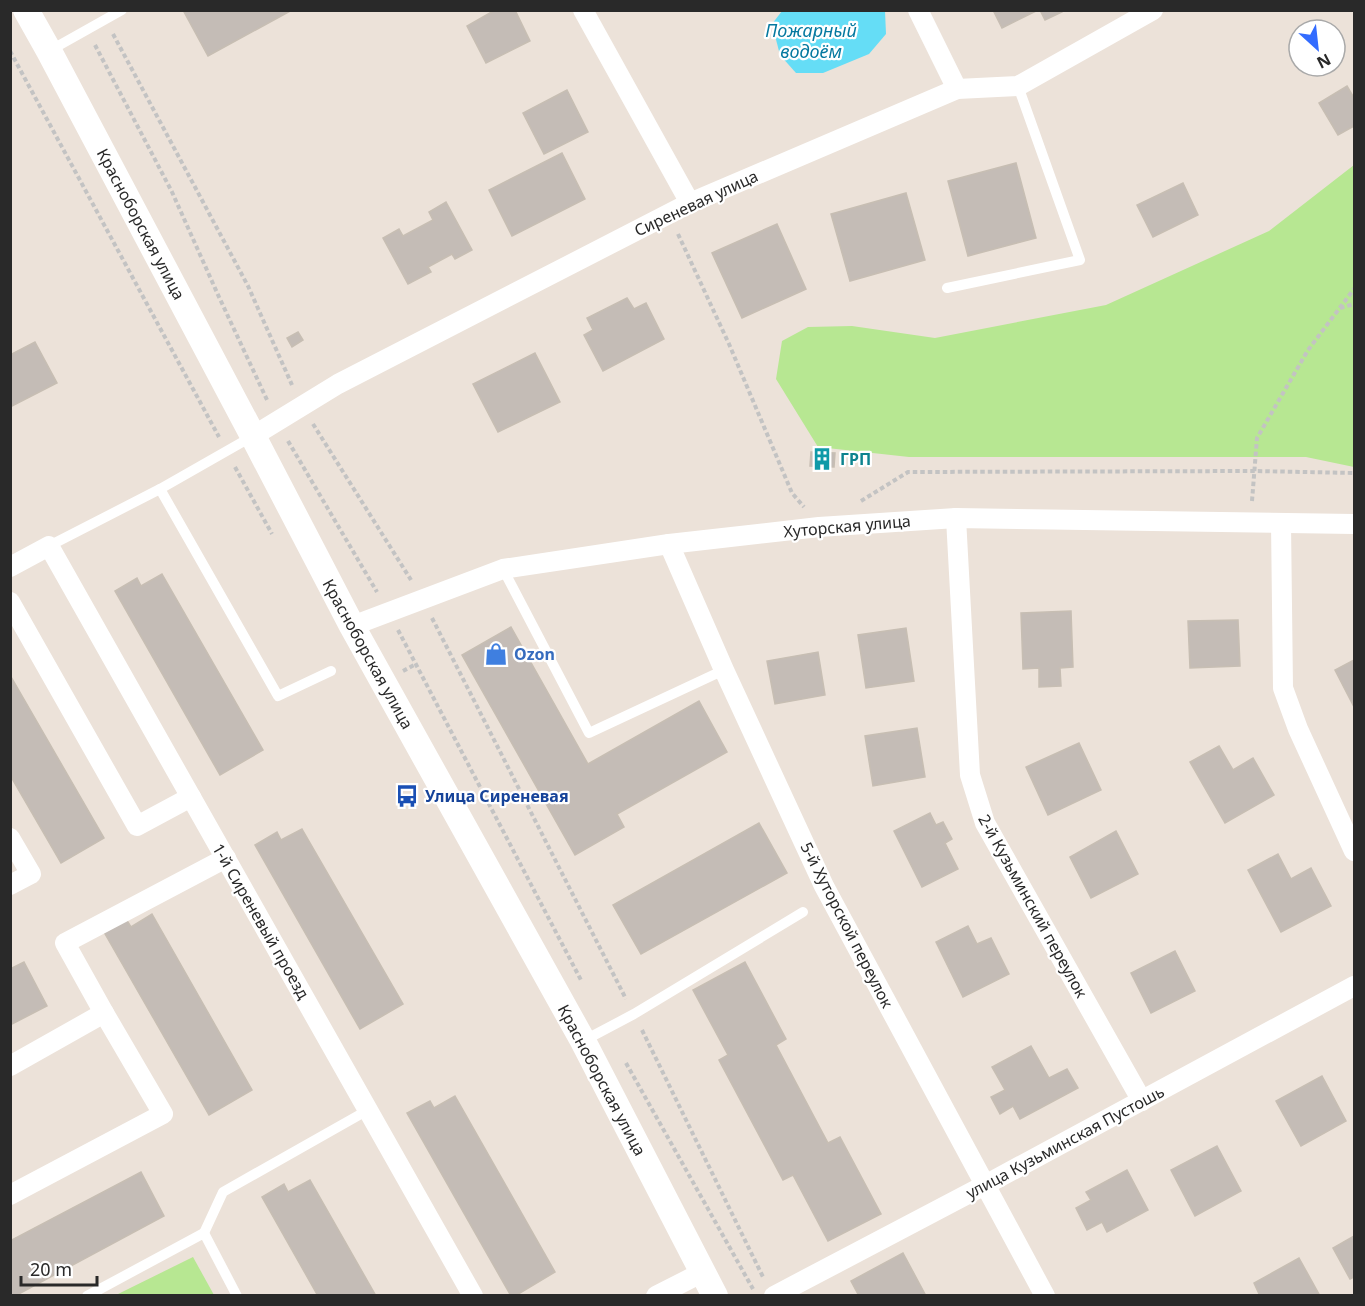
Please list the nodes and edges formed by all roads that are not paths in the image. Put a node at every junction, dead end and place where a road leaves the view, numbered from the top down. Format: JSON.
{"nodes":[{"id":1,"x":26,"y":10,"type":"edge"},
{"id":2,"x":122,"y":10,"type":"edge"},
{"id":3,"x":583,"y":10,"type":"edge"},
{"id":4,"x":918,"y":10,"type":"edge"},
{"id":5,"x":1154,"y":10,"type":"edge"},
{"id":6,"x":49,"y":51,"type":"junction"},
{"id":7,"x":1018,"y":86,"type":"junction"},
{"id":8,"x":957,"y":89,"type":"junction"},
{"id":9,"x":690,"y":203,"type":"junction"},
{"id":10,"x":947,"y":288,"type":"dead end"},
{"id":11,"x":253,"y":436,"type":"junction"},
{"id":12,"x":160,"y":489,"type":"junction"},
{"id":13,"x":956,"y":518,"type":"junction"},
{"id":14,"x":1281,"y":523,"type":"junction"},
{"id":15,"x":1354,"y":524,"type":"edge"},
{"id":16,"x":669,"y":544,"type":"junction"},
{"id":17,"x":49,"y":546,"type":"junction"},
{"id":18,"x":10,"y":567,"type":"edge"},
{"id":19,"x":503,"y":569,"type":"junction"},
{"id":20,"x":10,"y":602,"type":"edge"},
{"id":21,"x":352,"y":626,"type":"junction"},
{"id":22,"x":724,"y":670,"type":"junction"},
{"id":23,"x":331,"y":671,"type":"dead end"},
{"id":24,"x":191,"y":797,"type":"junction"},
{"id":25,"x":10,"y":838,"type":"edge"},
{"id":26,"x":1354,"y":851,"type":"edge"},
{"id":27,"x":226,"y":858,"type":"junction"},
{"id":28,"x":10,"y":885,"type":"edge"},
{"id":29,"x":803,"y":912,"type":"dead end"},
{"id":30,"x":1354,"y":986,"type":"edge"},
{"id":31,"x":104,"y":1014,"type":"junction"},
{"id":32,"x":583,"y":1041,"type":"junction"},
{"id":33,"x":10,"y":1066,"type":"edge"},
{"id":34,"x":1142,"y":1101,"type":"junction"},
{"id":35,"x":368,"y":1110,"type":"junction"},
{"id":36,"x":985,"y":1185,"type":"junction"},
{"id":37,"x":10,"y":1195,"type":"edge"},
{"id":38,"x":204,"y":1233,"type":"junction"},
{"id":39,"x":703,"y":1272,"type":"junction"},
{"id":40,"x":771,"y":1290,"type":"edge"},
{"id":41,"x":87,"y":1296,"type":"edge"},
{"id":42,"x":237,"y":1296,"type":"edge"},
{"id":43,"x":473,"y":1296,"type":"edge"},
{"id":44,"x":656,"y":1296,"type":"edge"},
{"id":45,"x":715,"y":1296,"type":"edge"},
{"id":46,"x":1046,"y":1296,"type":"edge"}],
"edges":[{"from":1,"to":6,"type":"street","name":"Красноборская улица"},
{"from":2,"to":6,"type":"lane"},
{"from":3,"to":9,"type":"street"},
{"from":4,"to":8,"type":"street"},
{"from":5,"to":7,"type":"street","name":"Сиреневая улица"},
{"from":6,"to":11,"type":"street","name":"Красноборская улица"},
{"from":7,"to":8,"type":"street","name":"Сиреневая улица"},
{"from":7,"to":10,"type":"lane"},
{"from":8,"to":9,"type":"street","name":"Сиреневая улица"},
{"from":9,"to":11,"type":"street","name":"Сиреневая улица"},
{"from":11,"to":12,"type":"lane"},
{"from":11,"to":21,"type":"street","name":"Красноборская улица"},
{"from":12,"to":17,"type":"lane"},
{"from":12,"to":23,"type":"lane"},
{"from":13,"to":14,"type":"street","name":"Хуторская улица"},
{"from":13,"to":16,"type":"street","name":"Хуторская улица"},
{"from":13,"to":34,"type":"street","name":"2-й Кузьминский переулок"},
{"from":14,"to":15,"type":"street","name":"Хуторская улица"},
{"from":14,"to":26,"type":"street"},
{"from":16,"to":19,"type":"street","name":"Хуторская улица"},
{"from":16,"to":22,"type":"street","name":"5-й Хуторской переулок"},
{"from":17,"to":18,"type":"street"},
{"from":17,"to":24,"type":"street","name":"1-й Сиреневый проезд"},
{"from":19,"to":21,"type":"street","name":"Хуторская улица"},
{"from":19,"to":22,"type":"lane"},
{"from":20,"to":24,"type":"street"},
{"from":21,"to":32,"type":"street","name":"Красноборская улица"},
{"from":22,"to":36,"type":"street","name":"5-й Хуторской переулок"},
{"from":24,"to":27,"type":"street","name":"1-й Сиреневый проезд"},
{"from":25,"to":28,"type":"street"},
{"from":27,"to":31,"type":"street"},
{"from":27,"to":35,"type":"street","name":"1-й Сиреневый проезд"},
{"from":29,"to":32,"type":"lane"},
{"from":30,"to":34,"type":"street","name":"улица Кузьминская Пустошь"},
{"from":31,"to":33,"type":"street"},
{"from":31,"to":37,"type":"street"},
{"from":32,"to":39,"type":"street","name":"Красноборская улица"},
{"from":34,"to":36,"type":"street","name":"улица Кузьминская Пустошь"},
{"from":35,"to":38,"type":"lane"},
{"from":35,"to":43,"type":"street","name":"1-й Сиреневый проезд"},
{"from":36,"to":40,"type":"street","name":"улица Кузьминская Пустошь"},
{"from":36,"to":46,"type":"street","name":"5-й Хуторской переулок"},
{"from":38,"to":41,"type":"lane"},
{"from":38,"to":42,"type":"lane"},
{"from":39,"to":44,"type":"street"},
{"from":39,"to":45,"type":"street","name":"Красноборская улица"}]}
